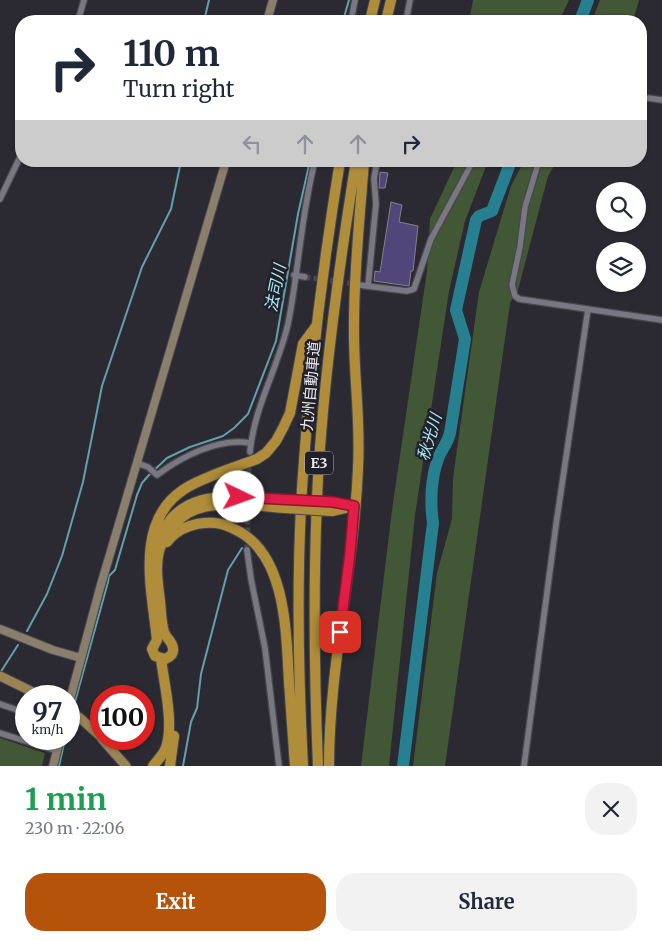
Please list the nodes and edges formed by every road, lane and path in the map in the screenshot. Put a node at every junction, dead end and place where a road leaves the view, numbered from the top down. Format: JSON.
{"nodes":[{"id":1,"x":84,"y":0,"type":"edge"},
{"id":2,"x":273,"y":0,"type":"edge"},
{"id":3,"x":356,"y":0,"type":"edge"},
{"id":4,"x":375,"y":0,"type":"edge"},
{"id":5,"x":392,"y":0,"type":"edge"},
{"id":6,"x":410,"y":0,"type":"edge"},
{"id":7,"x":80,"y":15,"type":"edge"},
{"id":8,"x":269,"y":15,"type":"edge"},
{"id":9,"x":352,"y":15,"type":"edge"},
{"id":10,"x":371,"y":15,"type":"edge"},
{"id":11,"x":388,"y":15,"type":"edge"},
{"id":12,"x":407,"y":15,"type":"edge"},
{"id":13,"x":647,"y":98,"type":"edge"},
{"id":14,"x":662,"y":100,"type":"edge"},
{"id":15,"x":15,"y":167,"type":"edge"},
{"id":16,"x":224,"y":167,"type":"edge"},
{"id":17,"x":314,"y":167,"type":"edge"},
{"id":18,"x":339,"y":167,"type":"edge"},
{"id":19,"x":355,"y":167,"type":"edge"},
{"id":20,"x":363,"y":167,"type":"edge"},
{"id":21,"x":376,"y":167,"type":"edge"},
{"id":22,"x":471,"y":167,"type":"edge"},
{"id":23,"x":537,"y":167,"type":"edge"},
{"id":24,"x":0,"y":199,"type":"edge"},
{"id":25,"x":294,"y":275,"type":"junction"},
{"id":26,"x":305,"y":277,"type":"tunnel mouth"},
{"id":27,"x":359,"y":284,"type":"tunnel mouth"},
{"id":28,"x":368,"y":286,"type":"junction"},
{"id":29,"x":588,"y":309,"type":"junction"},
{"id":30,"x":662,"y":320,"type":"edge"},
{"id":31,"x":317,"y":325,"type":"junction"},
{"id":32,"x":250,"y":443,"type":"junction"},
{"id":33,"x":250,"y":452,"type":"dead end"},
{"id":34,"x":137,"y":463,"type":"junction"},
{"id":35,"x":285,"y":504,"type":"junction"},
{"id":36,"x":354,"y":506,"type":"junction"},
{"id":37,"x":247,"y":550,"type":"tunnel mouth"},
{"id":38,"x":159,"y":552,"type":"junction"},
{"id":39,"x":151,"y":574,"type":"junction"},
{"id":40,"x":0,"y":629,"type":"edge"},
{"id":41,"x":162,"y":640,"type":"junction"},
{"id":42,"x":81,"y":658,"type":"junction"},
{"id":43,"x":165,"y":659,"type":"junction"},
{"id":44,"x":0,"y":676,"type":"edge"},
{"id":45,"x":18,"y":685,"type":"edge"},
{"id":46,"x":74,"y":685,"type":"edge"},
{"id":47,"x":0,"y":704,"type":"edge"},
{"id":48,"x":15,"y":709,"type":"edge"},
{"id":49,"x":80,"y":718,"type":"edge"},
{"id":50,"x":90,"y":727,"type":"edge"},
{"id":51,"x":0,"y":733,"type":"edge"},
{"id":52,"x":112,"y":750,"type":"edge"},
{"id":53,"x":173,"y":750,"type":"junction"},
{"id":54,"x":57,"y":751,"type":"joint"},
{"id":55,"x":123,"y":763,"type":"edge"},
{"id":56,"x":53,"y":766,"type":"edge"},
{"id":57,"x":153,"y":766,"type":"edge"},
{"id":58,"x":163,"y":766,"type":"edge"},
{"id":59,"x":170,"y":766,"type":"edge"},
{"id":60,"x":279,"y":766,"type":"edge"},
{"id":61,"x":295,"y":766,"type":"edge"},
{"id":62,"x":303,"y":766,"type":"edge"},
{"id":63,"x":318,"y":766,"type":"edge"},
{"id":64,"x":329,"y":766,"type":"edge"},
{"id":65,"x":524,"y":766,"type":"edge"}],
"edges":[{"from":1,"to":7,"type":"street"},
{"from":2,"to":8,"type":"street"},
{"from":3,"to":9,"type":"street"},
{"from":4,"to":10,"type":"highway"},
{"from":5,"to":11,"type":"highway"},
{"from":6,"to":12,"type":"street"},
{"from":13,"to":14,"type":"street"},
{"from":15,"to":24,"type":"street"},
{"from":16,"to":34,"type":"street"},
{"from":17,"to":25,"type":"street"},
{"from":18,"to":31,"type":"highway","name":"九州自動車道","number":"E3"},
{"from":19,"to":63,"type":"highway","name":"九州自動車道","number":"E3"},
{"from":20,"to":36,"type":"highway"},
{"from":21,"to":28,"type":"street"},
{"from":22,"to":28,"type":"street"},
{"from":23,"to":29,"type":"street"},
{"from":25,"to":26,"type":"street"},
{"from":25,"to":32,"type":"street"},
{"from":27,"to":28,"type":"street"},
{"from":29,"to":30,"type":"street"},
{"from":29,"to":65,"type":"street"},
{"from":31,"to":39,"type":"highway"},
{"from":31,"to":62,"type":"highway","name":"九州自動車道","number":"E3"},
{"from":32,"to":33,"type":"street"},
{"from":32,"to":34,"type":"street"},
{"from":34,"to":42,"type":"street"},
{"from":35,"to":36,"type":"highway","bridge":true},
{"from":35,"to":38,"type":"highway"},
{"from":35,"to":39,"type":"highway"},
{"from":36,"to":64,"type":"highway"},
{"from":37,"to":60,"type":"street"},
{"from":38,"to":41,"type":"highway"},
{"from":38,"to":61,"type":"highway"},
{"from":39,"to":41,"type":"highway"},
{"from":40,"to":42,"type":"street"},
{"from":41,"to":43,"type":"highway"},
{"from":41,"to":43,"type":"highway"},
{"from":42,"to":46,"type":"street"},
{"from":43,"to":53,"type":"highway"},
{"from":43,"to":57,"type":"highway"},
{"from":44,"to":45,"type":"main road"},
{"from":47,"to":48,"type":"street"},
{"from":49,"to":50,"type":"main road"},
{"from":51,"to":54,"type":"street"},
{"from":52,"to":55,"type":"main road"},
{"from":53,"to":58,"type":"highway"},
{"from":53,"to":59,"type":"highway"},
{"from":54,"to":56,"type":"street"}]}
